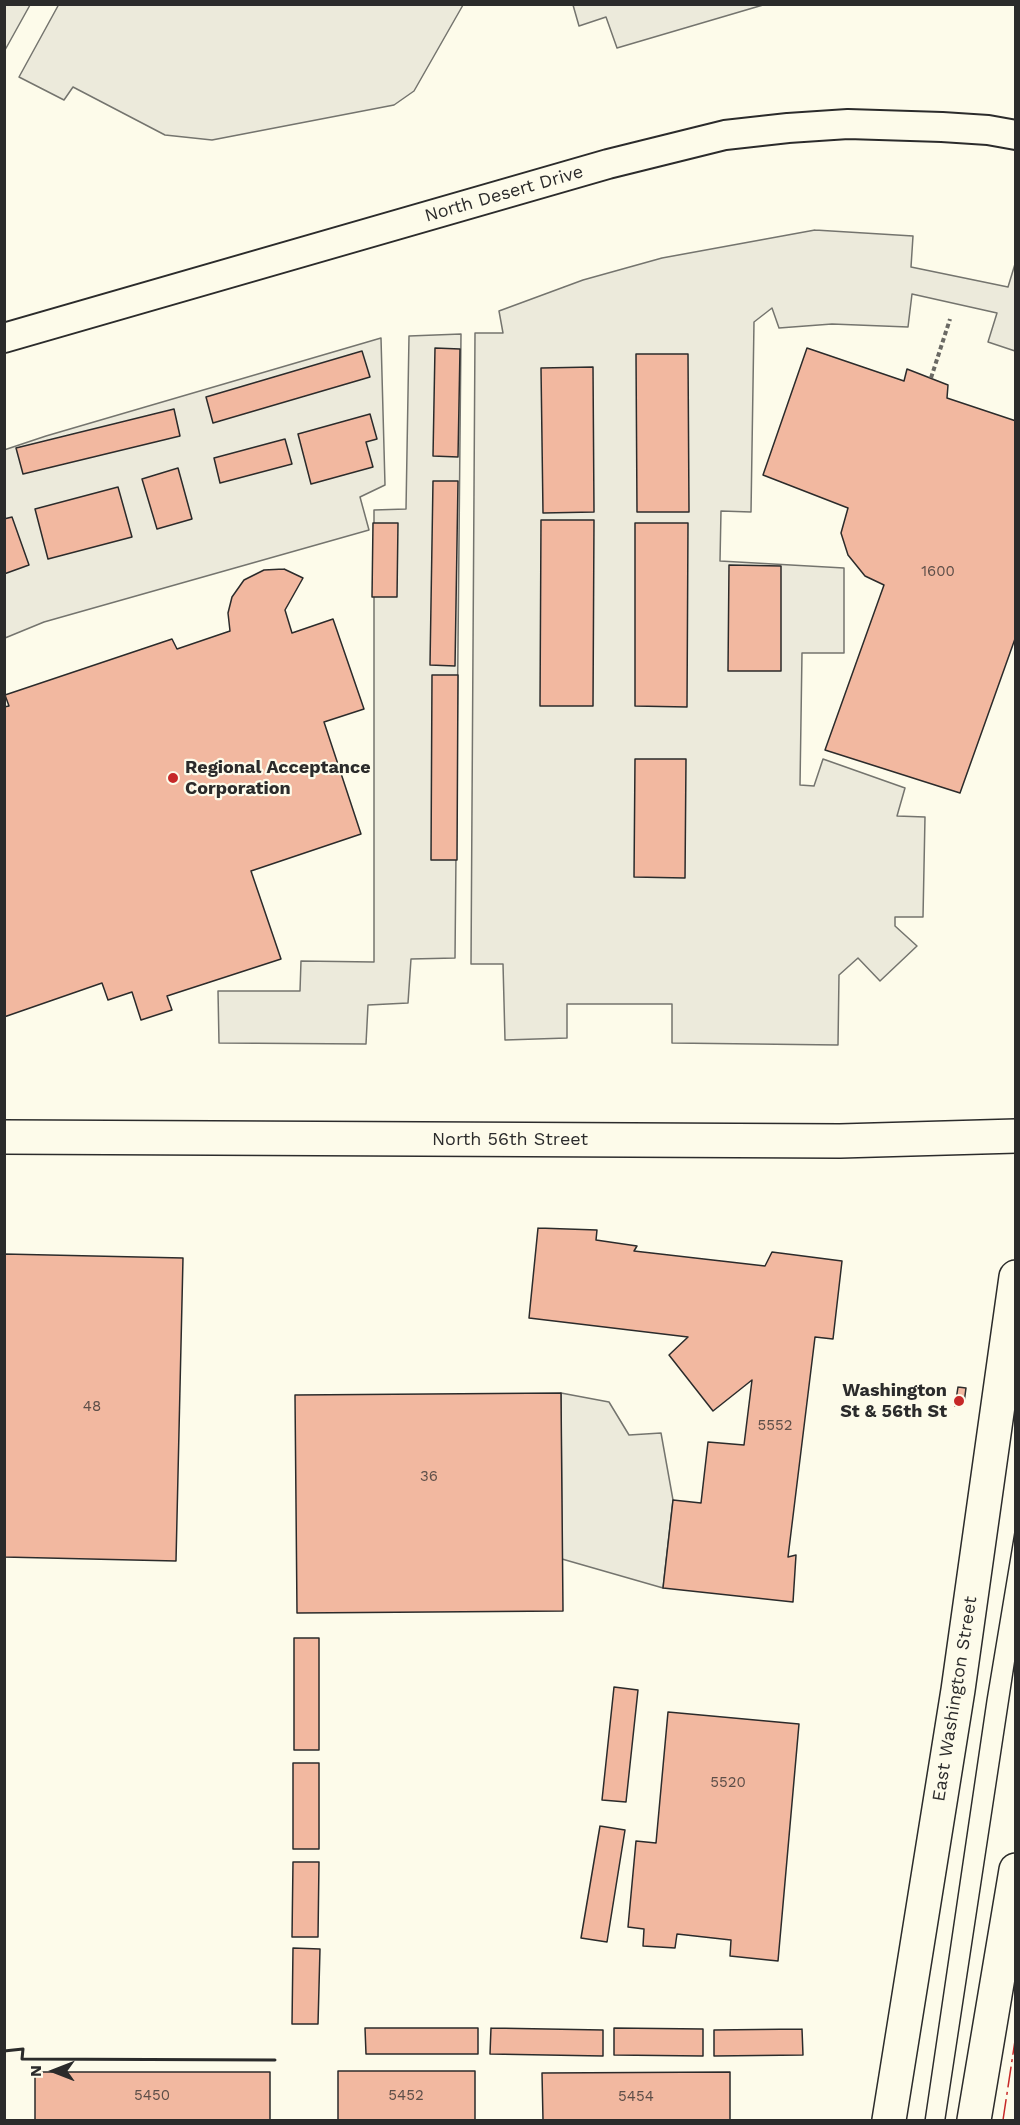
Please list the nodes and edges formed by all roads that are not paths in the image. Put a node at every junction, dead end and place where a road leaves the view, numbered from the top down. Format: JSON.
{"nodes":[{"id":1,"x":1016,"y":135,"type":"edge"},
{"id":2,"x":4,"y":338,"type":"edge"},
{"id":3,"x":1016,"y":1136,"type":"edge"},
{"id":4,"x":4,"y":1137,"type":"edge"},
{"id":5,"x":1016,"y":1277,"type":"edge"},
{"id":6,"x":1016,"y":1870,"type":"edge"},
{"id":7,"x":889,"y":2121,"type":"edge"},
{"id":8,"x":974,"y":2121,"type":"edge"}],
"edges":[{"from":1,"to":2,"type":"street","name":"North Desert Drive"},
{"from":3,"to":4,"type":"main road","name":"North 56th Street"},
{"from":5,"to":7,"type":"main road","name":"East Washington Street"},
{"from":6,"to":8,"type":"main road"}]}
